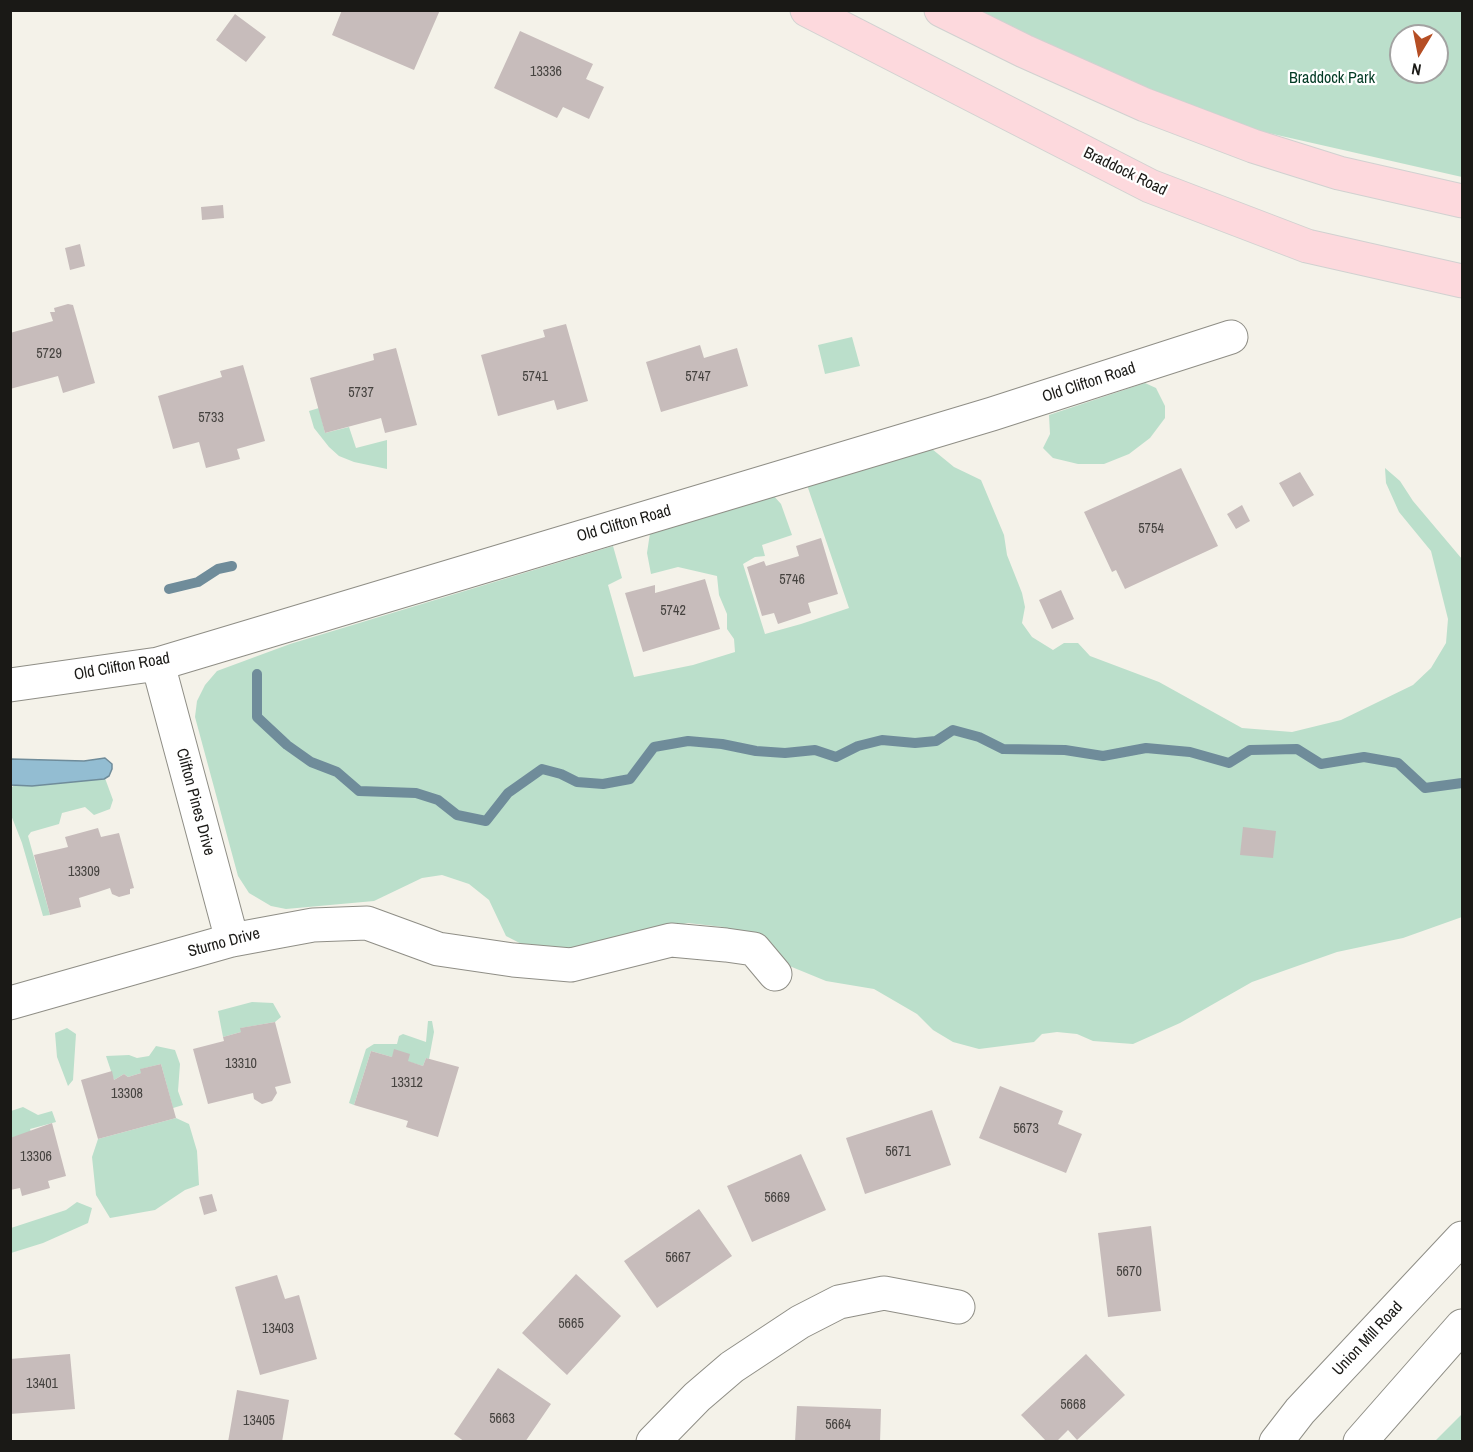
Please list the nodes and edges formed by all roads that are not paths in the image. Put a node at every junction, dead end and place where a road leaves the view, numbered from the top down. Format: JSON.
{"nodes":[{"id":1,"x":807,"y":10,"type":"edge"},
{"id":2,"x":941,"y":10,"type":"edge"},
{"id":3,"x":1462,"y":201,"type":"edge"},
{"id":4,"x":1462,"y":281,"type":"edge"},
{"id":5,"x":1231,"y":337,"type":"dead end"},
{"id":6,"x":158,"y":664,"type":"junction"},
{"id":7,"x":10,"y":685,"type":"edge"},
{"id":8,"x":232,"y":940,"type":"junction"},
{"id":9,"x":774,"y":975,"type":"dead end"},
{"id":10,"x":10,"y":1003,"type":"edge"},
{"id":11,"x":1462,"y":1238,"type":"edge"},
{"id":12,"x":958,"y":1307,"type":"dead end"},
{"id":13,"x":1462,"y":1326,"type":"edge"},
{"id":14,"x":653,"y":1442,"type":"edge"},
{"id":15,"x":1276,"y":1442,"type":"edge"},
{"id":16,"x":1360,"y":1442,"type":"edge"}],
"edges":[{"from":1,"to":4,"type":"main road","name":"Braddock Road"},
{"from":2,"to":3,"type":"main road"},
{"from":5,"to":6,"type":"street","name":"Old Clifton Road"},
{"from":6,"to":7,"type":"street","name":"Old Clifton Road"},
{"from":6,"to":8,"type":"street","name":"Clifton Pines Drive"},
{"from":8,"to":9,"type":"street","name":"Sturno Drive"},
{"from":8,"to":10,"type":"street","name":"Sturno Drive"},
{"from":11,"to":15,"type":"street","name":"Union Mill Road"},
{"from":12,"to":14,"type":"street"},
{"from":13,"to":16,"type":"street"}]}
